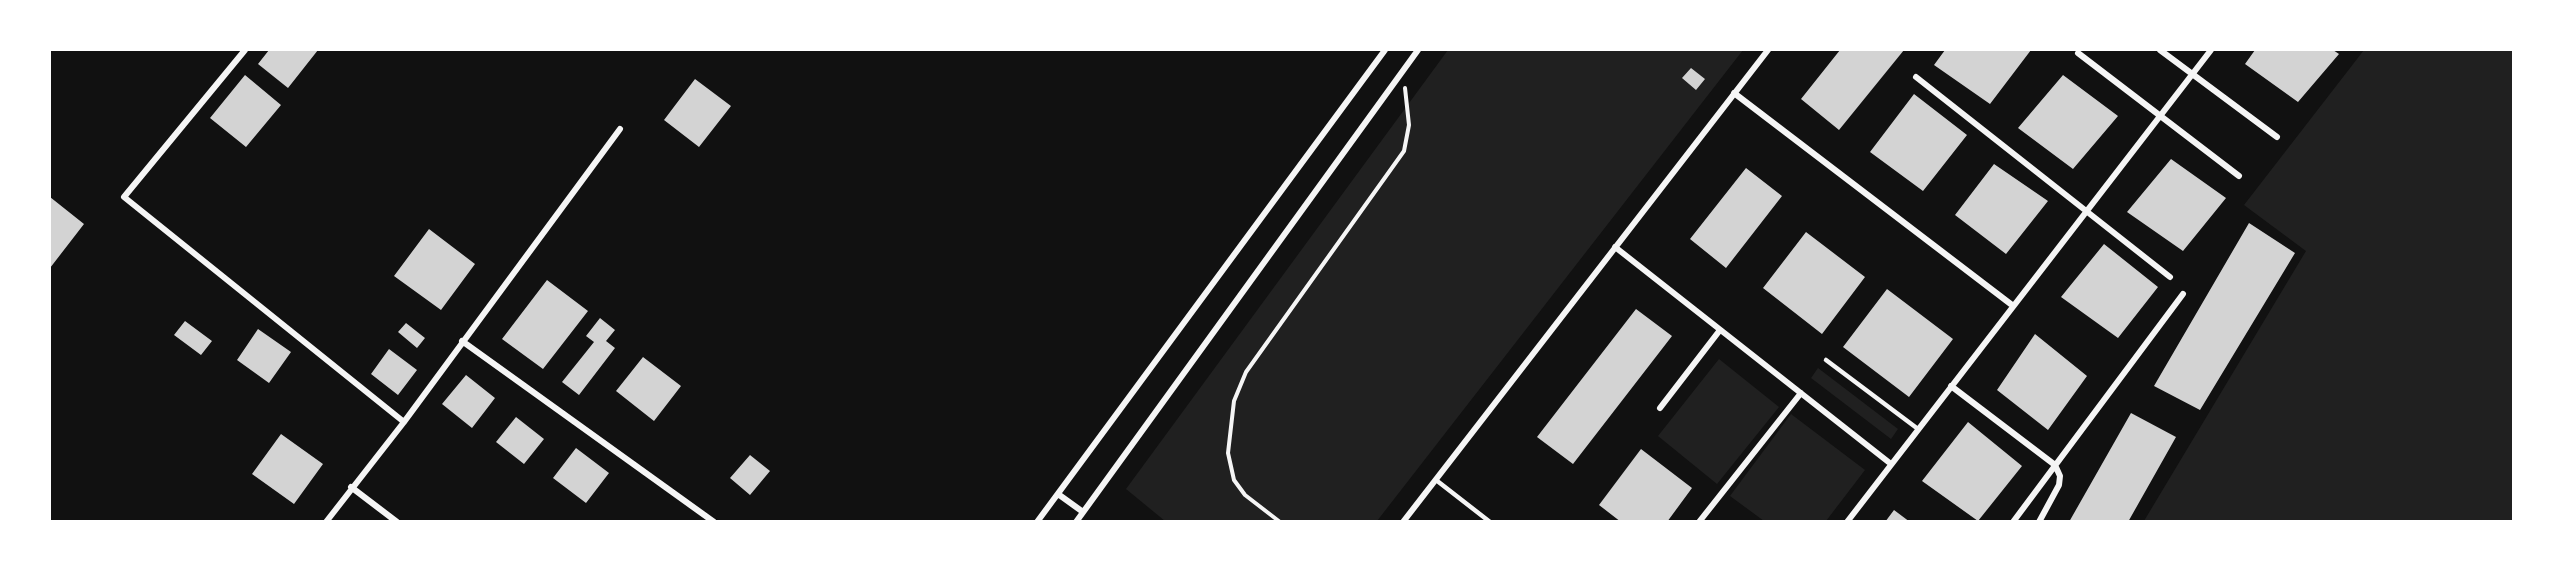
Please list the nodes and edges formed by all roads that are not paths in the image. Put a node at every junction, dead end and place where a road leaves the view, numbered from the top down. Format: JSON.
{"nodes":[{"id":1,"x":245,"y":50,"type":"edge"},
{"id":2,"x":1385,"y":50,"type":"edge"},
{"id":3,"x":1419,"y":50,"type":"edge"},
{"id":4,"x":1768,"y":50,"type":"edge"},
{"id":5,"x":2160,"y":50,"type":"edge"},
{"id":6,"x":2211,"y":50,"type":"edge"},
{"id":7,"x":2078,"y":52,"type":"dead end"},
{"id":8,"x":2192,"y":73,"type":"junction"},
{"id":9,"x":1916,"y":76,"type":"dead end"},
{"id":10,"x":1734,"y":93,"type":"junction"},
{"id":11,"x":2160,"y":115,"type":"junction"},
{"id":12,"x":620,"y":129,"type":"dead end"},
{"id":13,"x":2277,"y":137,"type":"dead end"},
{"id":14,"x":2239,"y":176,"type":"dead end"},
{"id":15,"x":2086,"y":210,"type":"junction"},
{"id":16,"x":1615,"y":247,"type":"junction"},
{"id":17,"x":2170,"y":277,"type":"dead end"},
{"id":18,"x":2183,"y":294,"type":"dead end"},
{"id":19,"x":2012,"y":306,"type":"junction"},
{"id":20,"x":1720,"y":330,"type":"junction"},
{"id":21,"x":462,"y":341,"type":"junction"},
{"id":22,"x":1826,"y":360,"type":"dead end"},
{"id":23,"x":1951,"y":386,"type":"junction"},
{"id":24,"x":1801,"y":393,"type":"junction"},
{"id":25,"x":1660,"y":408,"type":"dead end"},
{"id":26,"x":404,"y":422,"type":"junction"},
{"id":27,"x":1918,"y":429,"type":"junction"},
{"id":28,"x":1891,"y":464,"type":"junction"},
{"id":29,"x":2055,"y":465,"type":"junction"},
{"id":30,"x":1436,"y":480,"type":"junction"},
{"id":31,"x":351,"y":487,"type":"junction"},
{"id":32,"x":1058,"y":494,"type":"junction"},
{"id":33,"x":1083,"y":512,"type":"junction"},
{"id":34,"x":326,"y":522,"type":"edge"},
{"id":35,"x":397,"y":522,"type":"edge"},
{"id":36,"x":714,"y":522,"type":"edge"},
{"id":37,"x":1037,"y":522,"type":"edge"},
{"id":38,"x":1076,"y":522,"type":"edge"},
{"id":39,"x":1403,"y":522,"type":"edge"},
{"id":40,"x":1490,"y":522,"type":"edge"},
{"id":41,"x":1700,"y":522,"type":"edge"},
{"id":42,"x":1847,"y":522,"type":"edge"},
{"id":43,"x":2013,"y":522,"type":"edge"},
{"id":44,"x":2039,"y":522,"type":"edge"}],
"edges":[{"from":1,"to":26,"type":"street"},
{"from":2,"to":32,"type":"street"},
{"from":3,"to":33,"type":"street"},
{"from":4,"to":10,"type":"street"},
{"from":5,"to":8,"type":"street"},
{"from":6,"to":8,"type":"street"},
{"from":7,"to":11,"type":"street"},
{"from":8,"to":11,"type":"street"},
{"from":8,"to":13,"type":"street"},
{"from":9,"to":15,"type":"street"},
{"from":10,"to":16,"type":"street"},
{"from":10,"to":19,"type":"street"},
{"from":11,"to":14,"type":"street"},
{"from":11,"to":15,"type":"street"},
{"from":12,"to":21,"type":"street"},
{"from":15,"to":17,"type":"street"},
{"from":15,"to":19,"type":"street"},
{"from":16,"to":20,"type":"street"},
{"from":16,"to":30,"type":"street"},
{"from":18,"to":29,"type":"street"},
{"from":19,"to":23,"type":"street"},
{"from":20,"to":24,"type":"street"},
{"from":20,"to":25,"type":"street"},
{"from":21,"to":26,"type":"street"},
{"from":21,"to":36,"type":"street"},
{"from":22,"to":27,"type":"lane"},
{"from":23,"to":27,"type":"street"},
{"from":23,"to":29,"type":"street"},
{"from":24,"to":28,"type":"street"},
{"from":24,"to":41,"type":"street"},
{"from":26,"to":31,"type":"street"},
{"from":27,"to":28,"type":"street"},
{"from":28,"to":42,"type":"street"},
{"from":29,"to":43,"type":"street"},
{"from":29,"to":44,"type":"street"},
{"from":30,"to":39,"type":"street"},
{"from":30,"to":40,"type":"lane"},
{"from":31,"to":34,"type":"street"},
{"from":31,"to":35,"type":"street"},
{"from":32,"to":33,"type":"street"},
{"from":32,"to":37,"type":"street"},
{"from":33,"to":38,"type":"street"}]}
